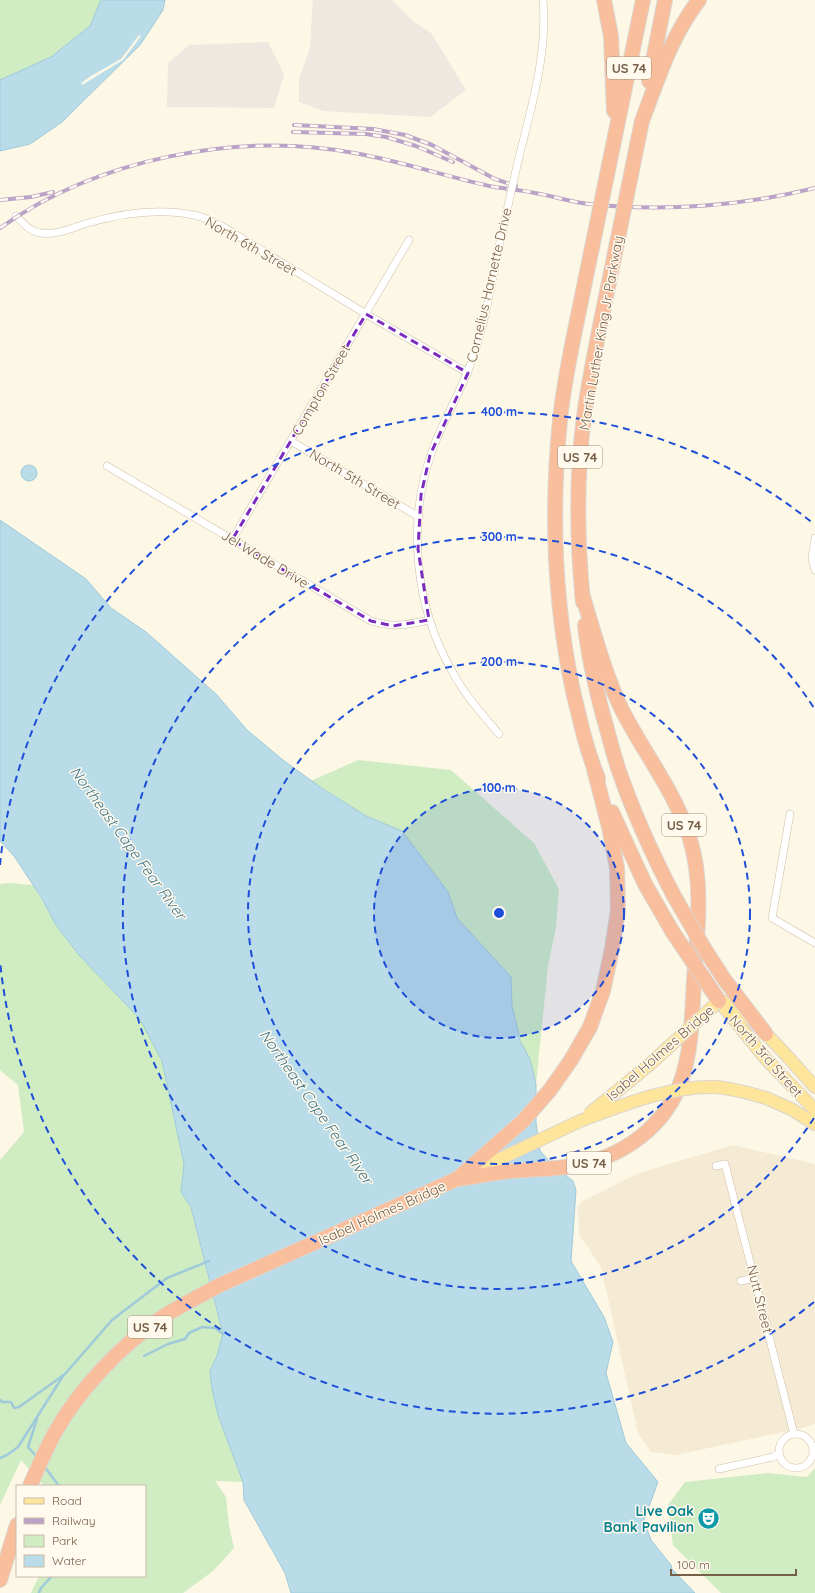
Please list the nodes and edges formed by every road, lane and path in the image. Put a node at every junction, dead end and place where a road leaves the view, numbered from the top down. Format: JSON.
{"nodes":[{"id":1,"x":543,"y":0,"type":"edge"},
{"id":2,"x":604,"y":0,"type":"edge"},
{"id":3,"x":643,"y":0,"type":"edge"},
{"id":4,"x":665,"y":0,"type":"edge"},
{"id":5,"x":699,"y":0,"type":"edge"},
{"id":6,"x":642,"y":121,"type":"junction"},
{"id":7,"x":615,"y":136,"type":"junction"},
{"id":8,"x":16,"y":216,"type":"dead end"},
{"id":9,"x":409,"y":240,"type":"dead end"},
{"id":10,"x":366,"y":314,"type":"junction"},
{"id":11,"x":468,"y":373,"type":"junction"},
{"id":12,"x":291,"y":441,"type":"junction"},
{"id":13,"x":107,"y":466,"type":"dead end"},
{"id":14,"x":418,"y":518,"type":"junction"},
{"id":15,"x":815,"y":538,"type":"edge"},
{"id":16,"x":232,"y":540,"type":"junction"},
{"id":17,"x":815,"y":570,"type":"edge"},
{"id":18,"x":582,"y":594,"type":"junction"},
{"id":19,"x":429,"y":620,"type":"junction"},
{"id":20,"x":499,"y":734,"type":"dead end"},
{"id":21,"x":594,"y":769,"type":"junction"},
{"id":22,"x":790,"y":814,"type":"dead end"},
{"id":23,"x":815,"y":943,"type":"edge"},
{"id":24,"x":719,"y":1001,"type":"junction"},
{"id":25,"x":766,"y":1034,"type":"junction"},
{"id":26,"x":815,"y":1087,"type":"edge"},
{"id":27,"x":815,"y":1110,"type":"edge"},
{"id":28,"x":580,"y":1121,"type":"junction"},
{"id":29,"x":815,"y":1124,"type":"edge"},
{"id":30,"x":716,"y":1166,"type":"dead end"},
{"id":31,"x":457,"y":1179,"type":"junction"},
{"id":32,"x":755,"y":1278,"type":"junction"},
{"id":33,"x":741,"y":1281,"type":"dead end"},
{"id":34,"x":794,"y":1434,"type":"junction"},
{"id":35,"x":815,"y":1436,"type":"edge"},
{"id":36,"x":807,"y":1438,"type":"junction"},
{"id":37,"x":779,"y":1453,"type":"junction"},
{"id":38,"x":814,"y":1454,"type":"edge"},
{"id":39,"x":719,"y":1469,"type":"dead end"},
{"id":40,"x":30,"y":1485,"type":"edge"},
{"id":41,"x":16,"y":1528,"type":"edge"},
{"id":42,"x":0,"y":1580,"type":"edge"}],
"edges":[{"from":1,"to":11,"type":"street","name":"Cornelius Harnette Drive","bridge":true},
{"from":2,"to":7,"type":"highway"},
{"from":3,"to":7,"type":"highway","name":"Martin Luther King Jr Parkway","number":"US 74"},
{"from":4,"to":6,"type":"highway","name":"Martin Luther King Jr Parkway","number":"US 74"},
{"from":5,"to":6,"type":"highway"},
{"from":6,"to":18,"type":"highway","name":"Martin Luther King Jr Parkway","number":"US 74","bridge":true},
{"from":7,"to":21,"type":"highway","name":"Martin Luther King Jr Parkway","number":"US 74","bridge":true},
{"from":8,"to":10,"type":"street","name":"North 6th Street"},
{"from":9,"to":10,"type":"street","name":"Compton Street"},
{"from":10,"to":11,"type":"street","name":"North 6th Street"},
{"from":10,"to":12,"type":"street","name":"Compton Street"},
{"from":11,"to":14,"type":"street","name":"Cornelius Harnette Drive"},
{"from":12,"to":14,"type":"street","name":"North 5th Street"},
{"from":12,"to":16,"type":"street","name":"Compton Street"},
{"from":13,"to":16,"type":"street","name":"Jel Wade Drive"},
{"from":14,"to":19,"type":"street","name":"Cornelius Harnette Drive"},
{"from":15,"to":17,"type":"street"},
{"from":16,"to":19,"type":"street","name":"Jel Wade Drive"},
{"from":18,"to":25,"type":"highway","name":"Martin Luther King Jr Parkway","bridge":true},
{"from":18,"to":31,"type":"highway","number":"US 74"},
{"from":19,"to":20,"type":"street","name":"Cornelius Harnette Drive"},
{"from":21,"to":24,"type":"highway","name":"Martin Luther King Jr Parkway","bridge":true},
{"from":21,"to":31,"type":"highway","number":"US 74"},
{"from":22,"to":23,"type":"street"},
{"from":24,"to":25,"type":"main road","name":"Isabel Holmes Bridge","bridge":true},
{"from":24,"to":27,"type":"main road","name":"North 3rd Street"},
{"from":24,"to":28,"type":"main road","name":"Isabel Holmes Bridge","bridge":true},
{"from":25,"to":26,"type":"main road","name":"North 3rd Street"},
{"from":28,"to":29,"type":"main road","bridge":true},
{"from":28,"to":31,"type":"main road","name":"Isabel Holmes Bridge","number":"US 74"},
{"from":30,"to":32,"type":"street","name":"Nutt Street"},
{"from":31,"to":40,"type":"highway","name":"Isabel Holmes Bridge","number":"US 74"},
{"from":32,"to":33,"type":"street"},
{"from":32,"to":34,"type":"street","name":"Nutt Street"},
{"from":34,"to":36,"type":"street"},
{"from":34,"to":37,"type":"street"},
{"from":35,"to":36,"type":"street"},
{"from":36,"to":38,"type":"street"},
{"from":37,"to":38,"type":"street"},
{"from":37,"to":39,"type":"street"},
{"from":41,"to":42,"type":"highway"}]}
